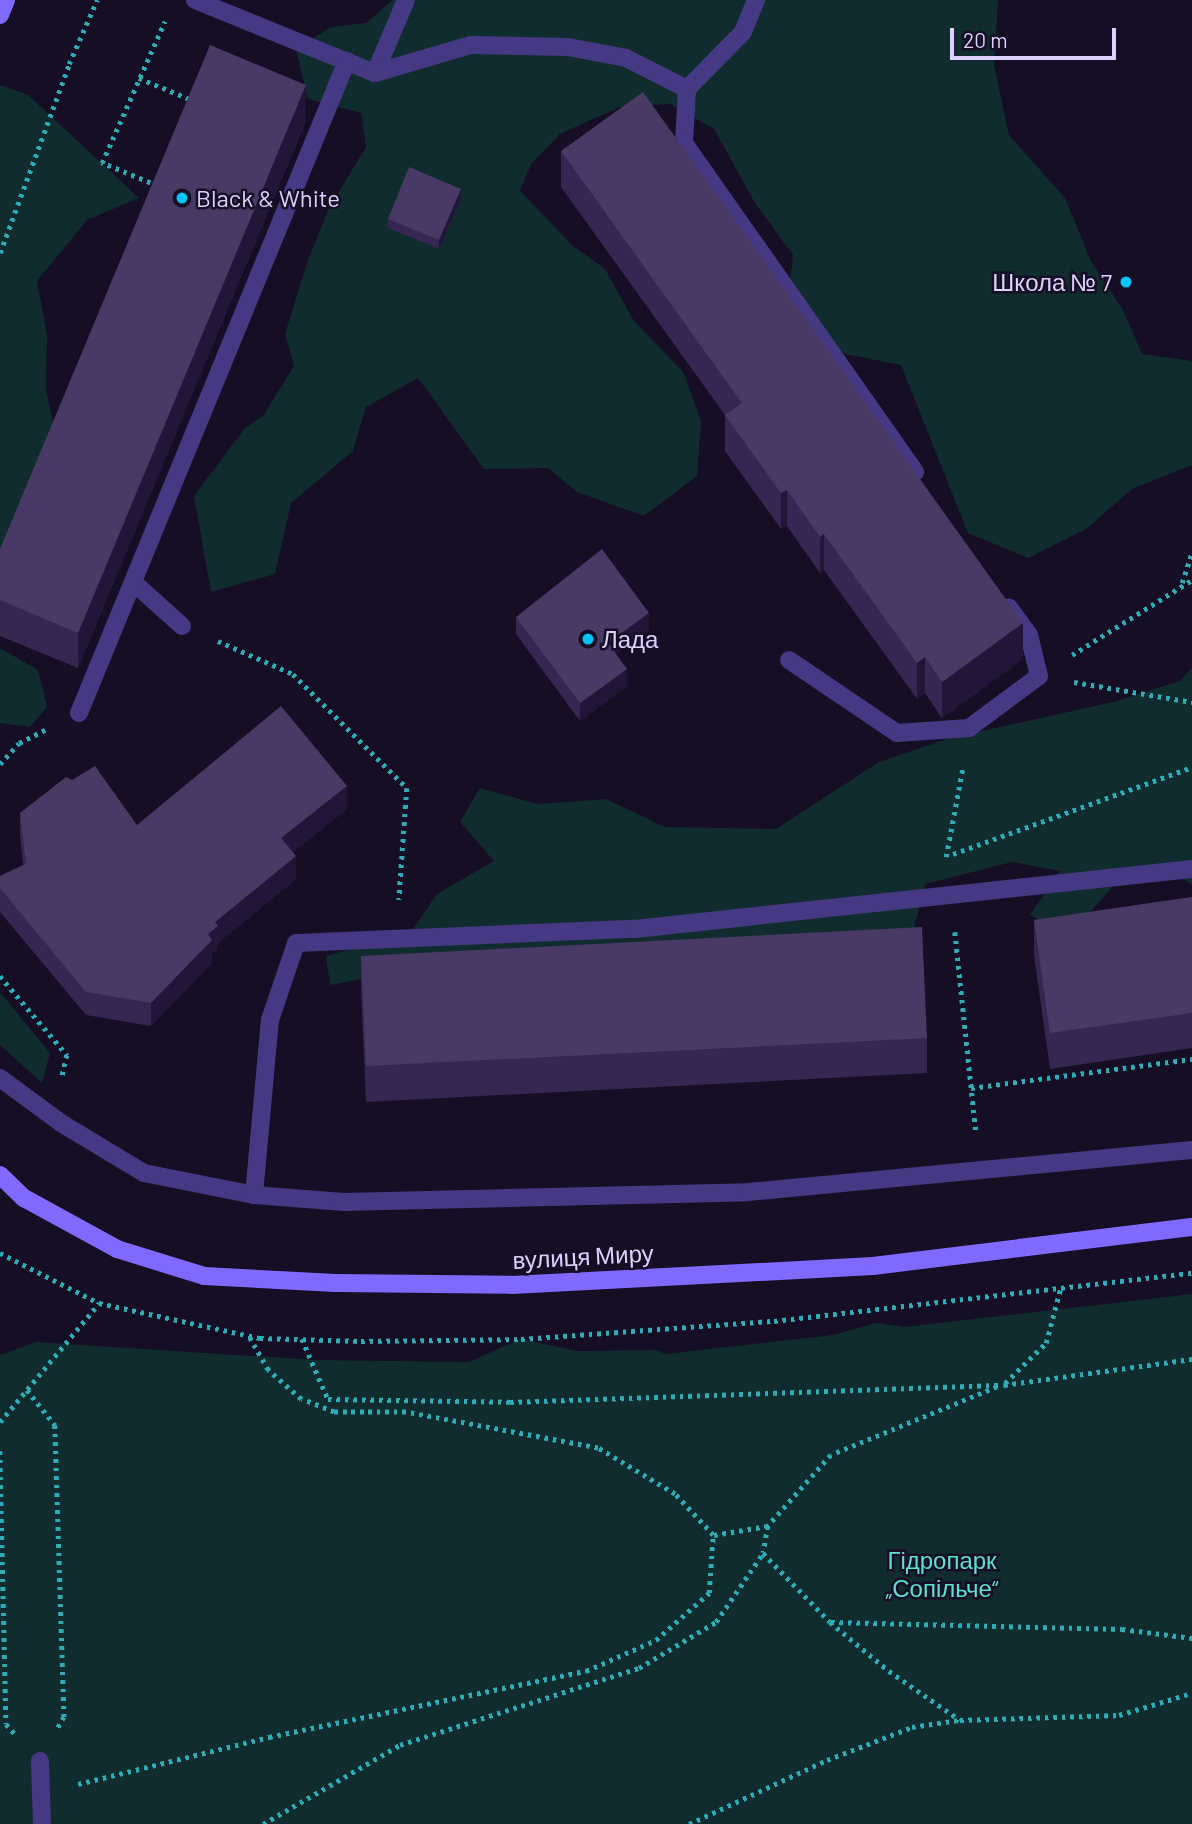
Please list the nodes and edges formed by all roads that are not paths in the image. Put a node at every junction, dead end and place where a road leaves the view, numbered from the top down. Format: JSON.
{"nodes":[{"id":1,"x":6,"y":0,"type":"edge"},
{"id":2,"x":195,"y":0,"type":"edge"},
{"id":3,"x":407,"y":0,"type":"edge"},
{"id":4,"x":756,"y":0,"type":"edge"},
{"id":5,"x":0,"y":15,"type":"edge"},
{"id":6,"x":347,"y":61,"type":"junction"},
{"id":7,"x":375,"y":73,"type":"junction"},
{"id":8,"x":687,"y":89,"type":"junction"},
{"id":9,"x":924,"y":486,"type":"edge"},
{"id":10,"x":133,"y":582,"type":"junction"},
{"id":11,"x":1000,"y":593,"type":"edge"},
{"id":12,"x":182,"y":625,"type":"road end"},
{"id":13,"x":789,"y":660,"type":"dead end"},
{"id":14,"x":79,"y":713,"type":"road end"},
{"id":15,"x":1192,"y":869,"type":"edge"},
{"id":16,"x":0,"y":1078,"type":"edge"},
{"id":17,"x":1192,"y":1150,"type":"edge"},
{"id":18,"x":0,"y":1175,"type":"edge"},
{"id":19,"x":254,"y":1195,"type":"junction"},
{"id":20,"x":1192,"y":1227,"type":"edge"},
{"id":21,"x":40,"y":1761,"type":"road end"},
{"id":22,"x":42,"y":1824,"type":"edge"}],
"edges":[{"from":1,"to":5,"type":"main road"},
{"from":2,"to":6,"type":"street"},
{"from":3,"to":7,"type":"street"},
{"from":4,"to":8,"type":"street"},
{"from":6,"to":7,"type":"street"},
{"from":6,"to":10,"type":"street"},
{"from":7,"to":8,"type":"street"},
{"from":8,"to":9,"type":"street"},
{"from":10,"to":12,"type":"street"},
{"from":10,"to":14,"type":"street"},
{"from":11,"to":13,"type":"street"},
{"from":15,"to":19,"type":"street"},
{"from":16,"to":19,"type":"street"},
{"from":17,"to":19,"type":"street"},
{"from":18,"to":20,"type":"main road","name":"вулиця Миру"},
{"from":21,"to":22,"type":"street"}]}
